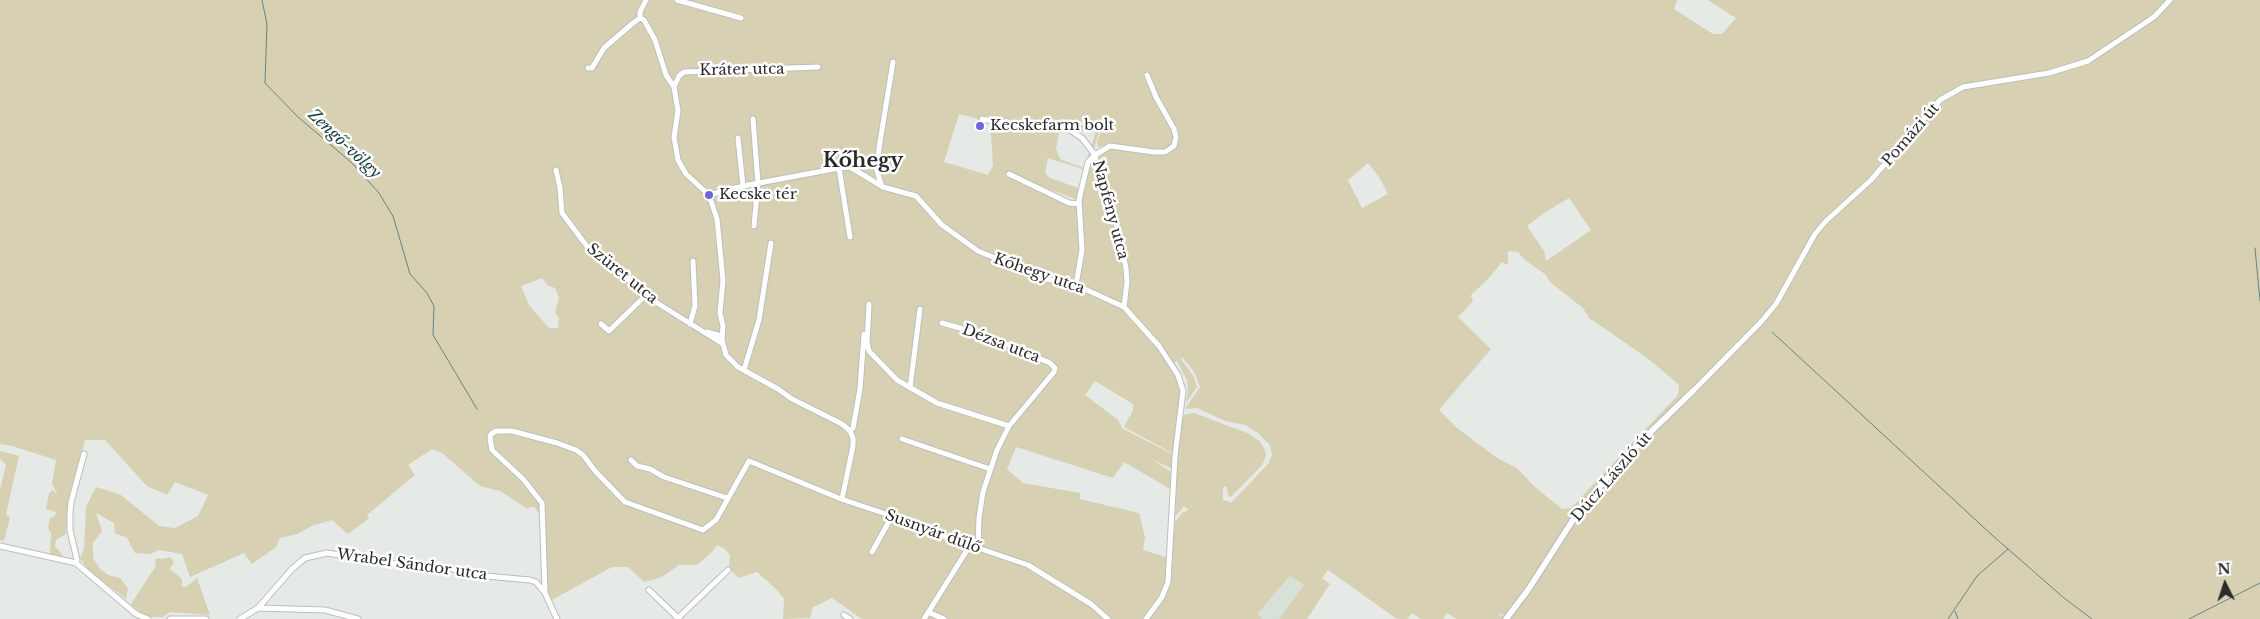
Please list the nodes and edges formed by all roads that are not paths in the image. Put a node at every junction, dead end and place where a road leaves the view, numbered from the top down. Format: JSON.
{"nodes":[{"id":1,"x":646,"y":0,"type":"edge"},
{"id":2,"x":677,"y":0,"type":"edge"},
{"id":3,"x":2170,"y":0,"type":"edge"},
{"id":4,"x":640,"y":18,"type":"junction"},
{"id":5,"x":741,"y":18,"type":"dead end"},
{"id":6,"x":893,"y":62,"type":"dead end"},
{"id":7,"x":818,"y":67,"type":"dead end"},
{"id":8,"x":588,"y":68,"type":"dead end"},
{"id":9,"x":1147,"y":75,"type":"dead end"},
{"id":10,"x":674,"y":88,"type":"junction"},
{"id":11,"x":753,"y":119,"type":"dead end"},
{"id":12,"x":982,"y":119,"type":"dead end"},
{"id":13,"x":738,"y":138,"type":"dead end"},
{"id":14,"x":1095,"y":154,"type":"junction"},
{"id":15,"x":838,"y":168,"type":"junction"},
{"id":16,"x":556,"y":170,"type":"dead end"},
{"id":17,"x":1009,"y":174,"type":"dead end"},
{"id":18,"x":758,"y":183,"type":"junction"},
{"id":19,"x":743,"y":186,"type":"junction"},
{"id":20,"x":883,"y":187,"type":"junction"},
{"id":21,"x":709,"y":195,"type":"junction"},
{"id":22,"x":1079,"y":204,"type":"junction"},
{"id":23,"x":754,"y":226,"type":"dead end"},
{"id":24,"x":850,"y":237,"type":"dead end"},
{"id":25,"x":771,"y":243,"type":"dead end"},
{"id":26,"x":693,"y":261,"type":"dead end"},
{"id":27,"x":1076,"y":286,"type":"junction"},
{"id":28,"x":646,"y":295,"type":"junction"},
{"id":29,"x":870,"y":304,"type":"dead end"},
{"id":30,"x":1124,"y":307,"type":"junction"},
{"id":31,"x":920,"y":309,"type":"dead end"},
{"id":32,"x":942,"y":323,"type":"dead end"},
{"id":33,"x":601,"y":324,"type":"dead end"},
{"id":34,"x":690,"y":324,"type":"junction"},
{"id":35,"x":864,"y":334,"type":"dead end"},
{"id":36,"x":723,"y":342,"type":"junction"},
{"id":37,"x":865,"y":342,"type":"junction"},
{"id":38,"x":744,"y":370,"type":"junction"},
{"id":39,"x":910,"y":388,"type":"junction"},
{"id":40,"x":1693,"y":391,"type":"joint"},
{"id":41,"x":1009,"y":426,"type":"junction"},
{"id":42,"x":850,"y":431,"type":"junction"},
{"id":43,"x":902,"y":439,"type":"dead end"},
{"id":44,"x":84,"y":454,"type":"dead end"},
{"id":45,"x":631,"y":460,"type":"dead end"},
{"id":46,"x":990,"y":469,"type":"junction"},
{"id":47,"x":727,"y":498,"type":"junction"},
{"id":48,"x":842,"y":499,"type":"junction"},
{"id":49,"x":892,"y":516,"type":"junction"},
{"id":50,"x":0,"y":546,"type":"edge"},
{"id":51,"x":969,"y":548,"type":"junction"},
{"id":52,"x":978,"y":548,"type":"junction"},
{"id":53,"x":872,"y":552,"type":"dead end"},
{"id":54,"x":76,"y":563,"type":"junction"},
{"id":55,"x":728,"y":570,"type":"dead end"},
{"id":56,"x":649,"y":590,"type":"dead end"},
{"id":57,"x":544,"y":593,"type":"junction"},
{"id":58,"x":258,"y":608,"type":"junction"},
{"id":59,"x":928,"y":612,"type":"junction"},
{"id":60,"x":844,"y":615,"type":"dead end"},
{"id":61,"x":148,"y":619,"type":"edge"},
{"id":62,"x":170,"y":619,"type":"edge"},
{"id":63,"x":206,"y":619,"type":"edge"},
{"id":64,"x":240,"y":619,"type":"edge"},
{"id":65,"x":358,"y":619,"type":"edge"},
{"id":66,"x":557,"y":619,"type":"edge"},
{"id":67,"x":678,"y":619,"type":"edge"},
{"id":68,"x":850,"y":619,"type":"edge"},
{"id":69,"x":924,"y":619,"type":"edge"},
{"id":70,"x":944,"y":619,"type":"edge"},
{"id":71,"x":1108,"y":619,"type":"edge"},
{"id":72,"x":1146,"y":619,"type":"edge"},
{"id":73,"x":1506,"y":619,"type":"edge"}],
"edges":[{"from":1,"to":4,"type":"street"},
{"from":2,"to":5,"type":"street"},
{"from":3,"to":40,"type":"street","name":"Pomázi út"},
{"from":4,"to":8,"type":"street"},
{"from":4,"to":10,"type":"street"},
{"from":6,"to":20,"type":"street"},
{"from":7,"to":10,"type":"street","name":"Kráter utca"},
{"from":9,"to":14,"type":"street","name":"Napfény utca"},
{"from":10,"to":21,"type":"street"},
{"from":11,"to":18,"type":"street"},
{"from":12,"to":14,"type":"street"},
{"from":13,"to":19,"type":"street"},
{"from":14,"to":22,"type":"street"},
{"from":14,"to":30,"type":"street","name":"Napfény utca"},
{"from":15,"to":18,"type":"street","name":"Kőhegy utca"},
{"from":15,"to":20,"type":"street","name":"Kőhegy utca"},
{"from":15,"to":24,"type":"street"},
{"from":16,"to":28,"type":"street","name":"Szüret utca"},
{"from":17,"to":22,"type":"street"},
{"from":18,"to":19,"type":"street","name":"Kőhegy utca"},
{"from":18,"to":23,"type":"street"},
{"from":19,"to":21,"type":"street","name":"Kőhegy utca"},
{"from":20,"to":27,"type":"street","name":"Kőhegy utca"},
{"from":21,"to":36,"type":"street","name":"Szüret utca"},
{"from":22,"to":27,"type":"street"},
{"from":25,"to":38,"type":"street"},
{"from":26,"to":34,"type":"street"},
{"from":27,"to":30,"type":"street","name":"Kőhegy utca"},
{"from":28,"to":33,"type":"street"},
{"from":28,"to":34,"type":"street","name":"Szüret utca"},
{"from":29,"to":37,"type":"street"},
{"from":30,"to":72,"type":"street","name":"Kőhegy utca"},
{"from":31,"to":39,"type":"street"},
{"from":32,"to":41,"type":"street","name":"Dézsa utca"},
{"from":34,"to":36,"type":"street","name":"Szüret utca"},
{"from":35,"to":37,"type":"street"},
{"from":36,"to":38,"type":"street","name":"Szüret utca"},
{"from":37,"to":39,"type":"street"},
{"from":37,"to":42,"type":"street"},
{"from":38,"to":42,"type":"street","name":"Szüret utca"},
{"from":39,"to":41,"type":"street"},
{"from":40,"to":73,"type":"street","name":"Dúcz László út"},
{"from":41,"to":46,"type":"street"},
{"from":42,"to":48,"type":"street"},
{"from":43,"to":46,"type":"street"},
{"from":44,"to":54,"type":"street"},
{"from":45,"to":47,"type":"street"},
{"from":46,"to":52,"type":"street"},
{"from":47,"to":48,"type":"street","name":"Susnyár dűlő"},
{"from":47,"to":57,"type":"street"},
{"from":48,"to":49,"type":"street","name":"Susnyár dűlő"},
{"from":49,"to":51,"type":"street","name":"Susnyár dűlő"},
{"from":49,"to":53,"type":"street"},
{"from":50,"to":54,"type":"street"},
{"from":51,"to":52,"type":"street","name":"Susnyár dűlő"},
{"from":51,"to":59,"type":"street"},
{"from":52,"to":71,"type":"street","name":"Susnyár dűlő"},
{"from":54,"to":61,"type":"street"},
{"from":55,"to":67,"type":"street"},
{"from":56,"to":67,"type":"street"},
{"from":57,"to":58,"type":"street","name":"Wrabel Sándor utca"},
{"from":57,"to":66,"type":"street"},
{"from":58,"to":64,"type":"street","name":"Wrabel Sándor utca"},
{"from":58,"to":65,"type":"street"},
{"from":59,"to":69,"type":"street"},
{"from":59,"to":70,"type":"street"},
{"from":60,"to":68,"type":"street"},
{"from":62,"to":63,"type":"street"}]}
